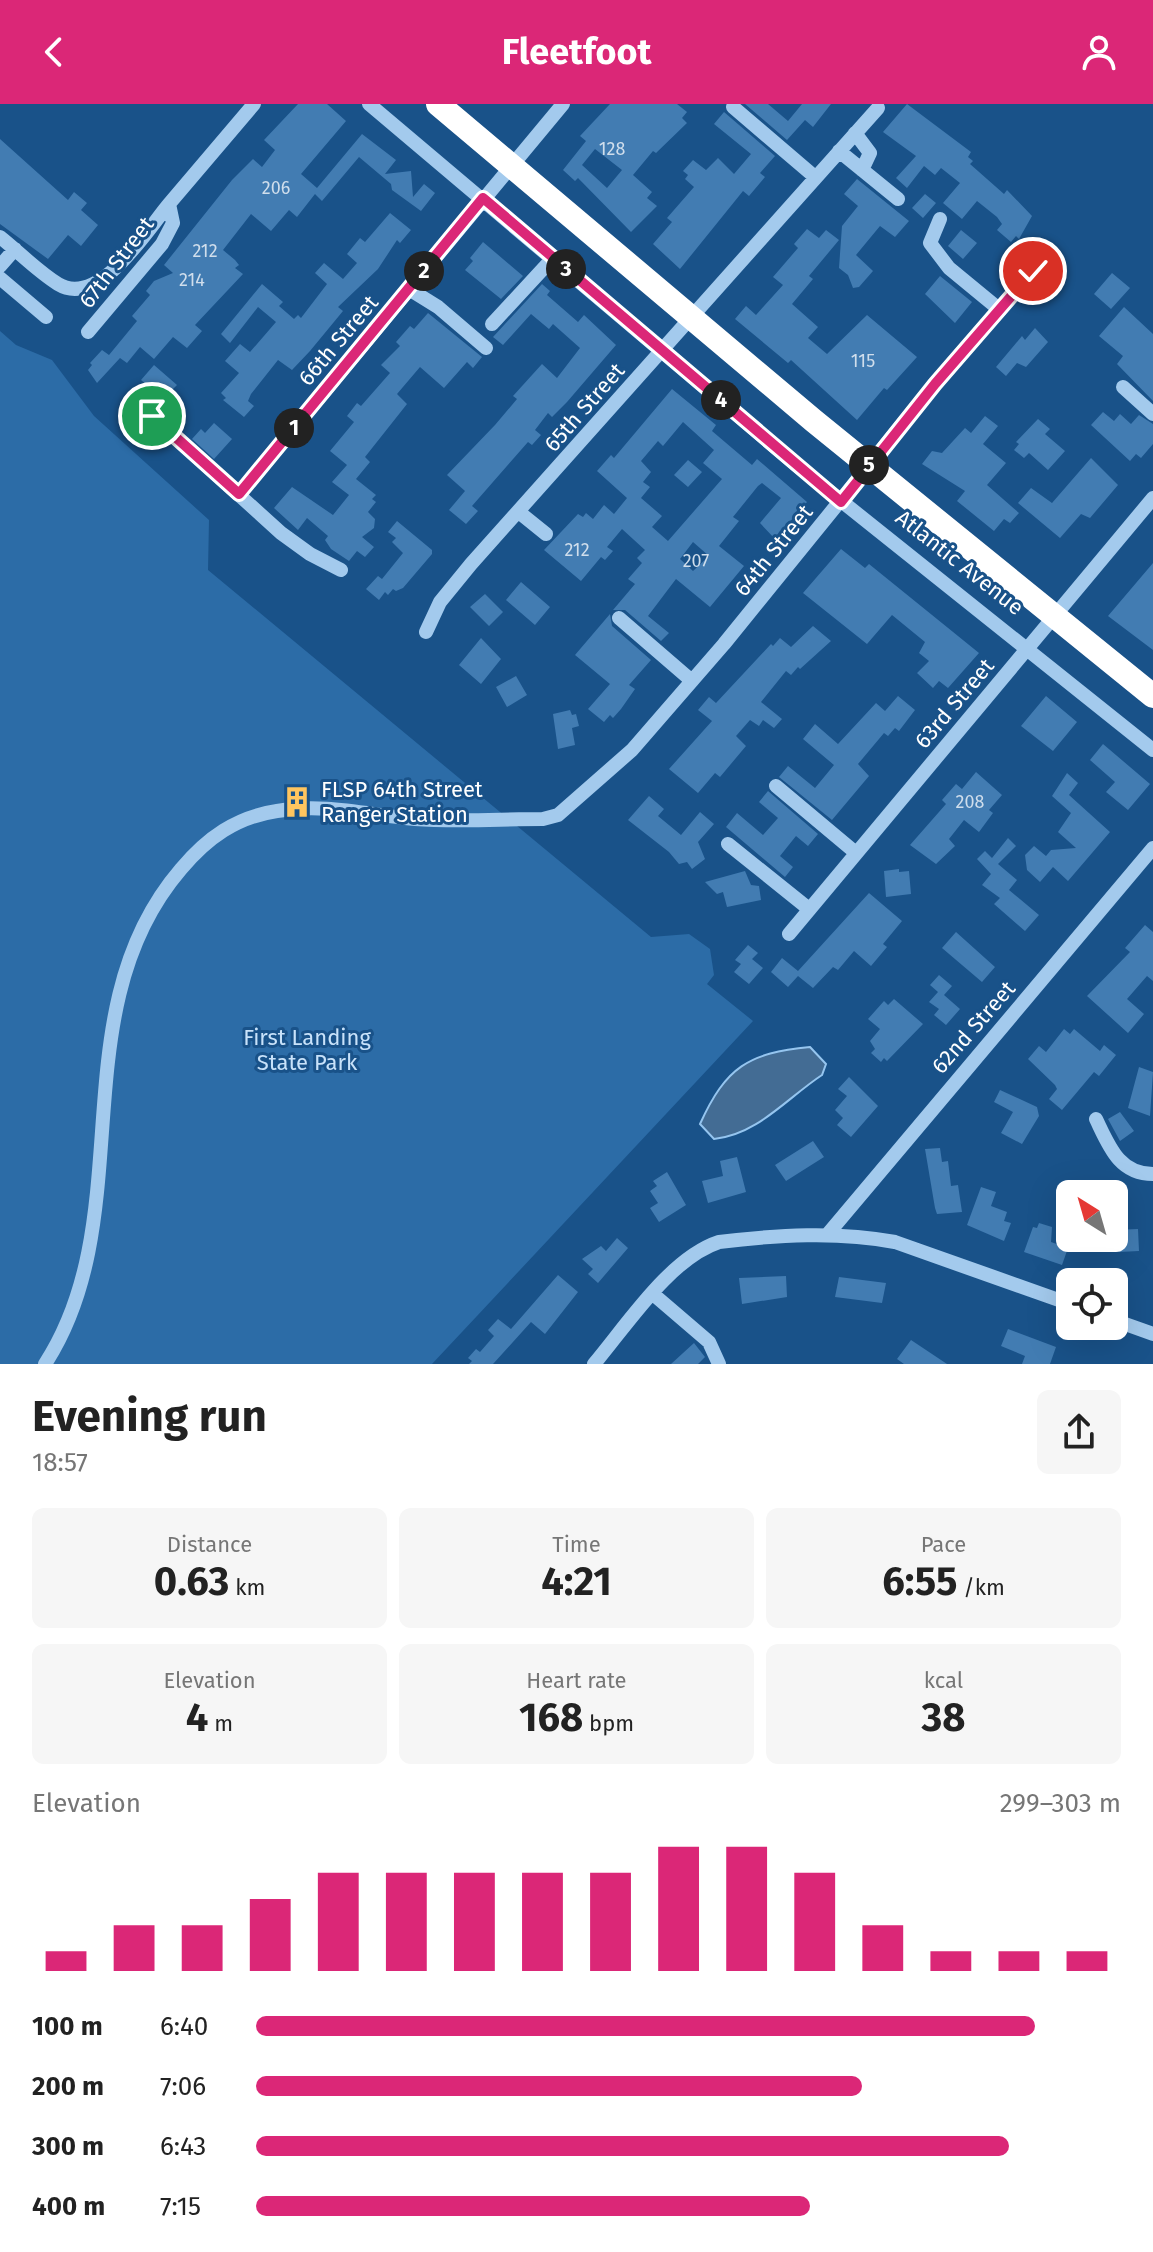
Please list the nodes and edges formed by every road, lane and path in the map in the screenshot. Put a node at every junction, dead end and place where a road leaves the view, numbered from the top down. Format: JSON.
{"nodes":[{"id":1,"x":254,"y":104,"type":"edge"},
{"id":2,"x":369,"y":104,"type":"edge"},
{"id":3,"x":438,"y":104,"type":"edge"},
{"id":4,"x":563,"y":104,"type":"edge"},
{"id":5,"x":733,"y":107,"type":"dead end"},
{"id":6,"x":878,"y":108,"type":"dead end"},
{"id":7,"x":855,"y":133,"type":"junction"},
{"id":8,"x":839,"y":151,"type":"junction"},
{"id":9,"x":511,"y":165,"type":"junction"},
{"id":10,"x":862,"y":170,"type":"junction"},
{"id":11,"x":815,"y":177,"type":"junction"},
{"id":12,"x":483,"y":198,"type":"junction"},
{"id":13,"x":898,"y":199,"type":"dead end"},
{"id":14,"x":169,"y":204,"type":"junction"},
{"id":15,"x":940,"y":219,"type":"dead end"},
{"id":16,"x":0,"y":237,"type":"edge"},
{"id":17,"x":15,"y":249,"type":"junction"},
{"id":18,"x":553,"y":258,"type":"junction"},
{"id":19,"x":0,"y":266,"type":"edge"},
{"id":20,"x":1033,"y":271,"type":"dead end"},
{"id":21,"x":0,"y":278,"type":"edge"},
{"id":22,"x":409,"y":289,"type":"junction"},
{"id":23,"x":1000,"y":310,"type":"junction"},
{"id":24,"x":46,"y":317,"type":"dead end"},
{"id":25,"x":691,"y":318,"type":"junction"},
{"id":26,"x":492,"y":324,"type":"dead end"},
{"id":27,"x":88,"y":332,"type":"dead end"},
{"id":28,"x":486,"y":348,"type":"dead end"},
{"id":29,"x":662,"y":351,"type":"junction"},
{"id":30,"x":1123,"y":387,"type":"dead end"},
{"id":31,"x":1153,"y":414,"type":"edge"},
{"id":32,"x":152,"y":416,"type":"dead end"},
{"id":33,"x":868,"y":466,"type":"junction"},
{"id":34,"x":239,"y":494,"type":"junction"},
{"id":35,"x":1153,"y":498,"type":"edge"},
{"id":36,"x":841,"y":502,"type":"junction"},
{"id":37,"x":520,"y":513,"type":"junction"},
{"id":38,"x":546,"y":534,"type":"dead end"},
{"id":39,"x":341,"y":570,"type":"dead end"},
{"id":40,"x":1054,"y":616,"type":"junction"},
{"id":41,"x":619,"y":618,"type":"dead end"},
{"id":42,"x":426,"y":632,"type":"dead end"},
{"id":43,"x":1027,"y":649,"type":"junction"},
{"id":44,"x":692,"y":681,"type":"junction"},
{"id":45,"x":1153,"y":696,"type":"edge"},
{"id":46,"x":1153,"y":750,"type":"edge"},
{"id":47,"x":776,"y":786,"type":"dead end"},
{"id":48,"x":728,"y":844,"type":"dead end"},
{"id":49,"x":1153,"y":848,"type":"edge"},
{"id":50,"x":856,"y":853,"type":"junction"},
{"id":51,"x":809,"y":909,"type":"junction"},
{"id":52,"x":789,"y":934,"type":"dead end"},
{"id":53,"x":1096,"y":1119,"type":"dead end"},
{"id":54,"x":1153,"y":1174,"type":"edge"},
{"id":55,"x":827,"y":1235,"type":"junction"},
{"id":56,"x":653,"y":1294,"type":"junction"},
{"id":57,"x":1056,"y":1299,"type":"edge"},
{"id":58,"x":1128,"y":1325,"type":"edge"},
{"id":59,"x":1153,"y":1334,"type":"edge"},
{"id":60,"x":45,"y":1364,"type":"edge"},
{"id":61,"x":594,"y":1364,"type":"edge"},
{"id":62,"x":719,"y":1364,"type":"edge"}],
"edges":[{"from":1,"to":14,"type":"street","name":"67th Street"},
{"from":2,"to":12,"type":"street","name":"Atlantic Avenue"},
{"from":3,"to":9,"type":"highway","name":"Atlantic Avenue"},
{"from":4,"to":9,"type":"street","name":"66th Street"},
{"from":5,"to":11,"type":"street"},
{"from":6,"to":7,"type":"street","name":"65th Street"},
{"from":7,"to":8,"type":"street","name":"65th Street"},
{"from":7,"to":10,"type":"street"},
{"from":8,"to":10,"type":"street"},
{"from":8,"to":11,"type":"street","name":"65th Street"},
{"from":9,"to":12,"type":"street","name":"66th Street"},
{"from":9,"to":25,"type":"highway","name":"Atlantic Avenue"},
{"from":10,"to":13,"type":"street"},
{"from":11,"to":25,"type":"street","name":"65th Street"},
{"from":12,"to":18,"type":"street","name":"Atlantic Avenue"},
{"from":12,"to":22,"type":"street","name":"66th Street"},
{"from":14,"to":17,"type":"street"},
{"from":14,"to":27,"type":"street","name":"67th Street"},
{"from":15,"to":23,"type":"street"},
{"from":16,"to":17,"type":"street"},
{"from":17,"to":19,"type":"street"},
{"from":18,"to":26,"type":"street"},
{"from":18,"to":29,"type":"street","name":"Atlantic Avenue"},
{"from":20,"to":23,"type":"street","name":"64th Street"},
{"from":21,"to":24,"type":"street"},
{"from":22,"to":28,"type":"street"},
{"from":22,"to":34,"type":"street","name":"66th Street"},
{"from":23,"to":33,"type":"street","name":"64th Street"},
{"from":25,"to":29,"type":"street","name":"65th Street"},
{"from":25,"to":33,"type":"highway","name":"Atlantic Avenue"},
{"from":29,"to":36,"type":"street","name":"Atlantic Avenue"},
{"from":29,"to":37,"type":"street","name":"65th Street"},
{"from":30,"to":31,"type":"street"},
{"from":32,"to":34,"type":"street"},
{"from":33,"to":36,"type":"street","name":"64th Street"},
{"from":33,"to":40,"type":"highway","name":"Atlantic Avenue"},
{"from":34,"to":39,"type":"street"},
{"from":35,"to":40,"type":"street","name":"63rd Street"},
{"from":36,"to":43,"type":"street","name":"Atlantic Avenue"},
{"from":36,"to":44,"type":"street","name":"64th Street"},
{"from":37,"to":38,"type":"street"},
{"from":37,"to":42,"type":"street","name":"65th Street"},
{"from":40,"to":43,"type":"street","name":"63rd Street"},
{"from":40,"to":45,"type":"highway","name":"Atlantic Avenue"},
{"from":41,"to":44,"type":"street"},
{"from":43,"to":46,"type":"street","name":"Atlantic Avenue"},
{"from":43,"to":50,"type":"street","name":"63rd Street"},
{"from":44,"to":60,"type":"street","name":"64th Street"},
{"from":47,"to":50,"type":"street"},
{"from":48,"to":51,"type":"street"},
{"from":49,"to":55,"type":"street","name":"62nd Street"},
{"from":50,"to":51,"type":"street","name":"63rd Street"},
{"from":51,"to":52,"type":"street","name":"63rd Street"},
{"from":53,"to":54,"type":"street"},
{"from":55,"to":56,"type":"street"},
{"from":55,"to":57,"type":"street"},
{"from":56,"to":61,"type":"street"},
{"from":56,"to":62,"type":"street"},
{"from":58,"to":59,"type":"street"}]}
